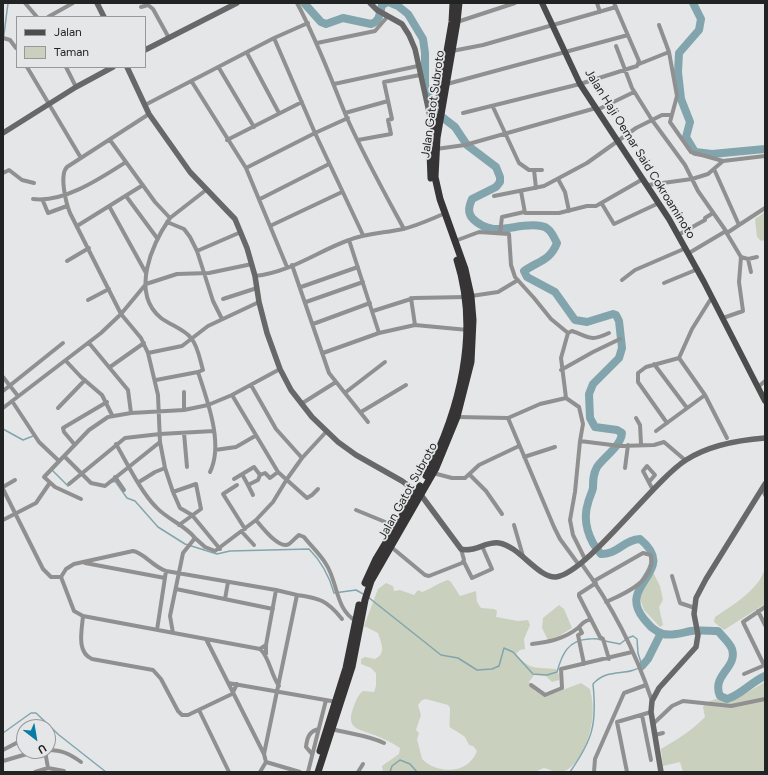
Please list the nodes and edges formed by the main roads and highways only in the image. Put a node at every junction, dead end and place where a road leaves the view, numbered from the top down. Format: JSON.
{"nodes":[{"id":1,"x":453,"y":3,"type":"edge"},
{"id":2,"x":459,"y":3,"type":"edge"},
{"id":3,"x":542,"y":3,"type":"edge"},
{"id":4,"x":441,"y":102,"type":"junction"},
{"id":5,"x":468,"y":296,"type":"junction"},
{"id":6,"x":765,"y":401,"type":"edge"},
{"id":7,"x":419,"y":493,"type":"junction"},
{"id":8,"x":363,"y":596,"type":"junction"},
{"id":9,"x":338,"y":703,"type":"junction"},
{"id":10,"x":314,"y":772,"type":"edge"},
{"id":11,"x":318,"y":772,"type":"edge"}],
"edges":[{"from":1,"to":4,"type":"highway","name":"Jalan Gatot Subroto"},
{"from":2,"to":4,"type":"highway","name":"Jalan Gatot Subroto"},
{"from":3,"to":6,"type":"main road","name":"Jalan Haji Oemar Said Cokroaminoto"},
{"from":4,"to":5,"type":"highway","name":"Jalan Gatot Subroto"},
{"from":4,"to":5,"type":"highway","name":"Jalan Gatot Subroto"},
{"from":5,"to":7,"type":"highway","name":"Jalan Gatot Subroto"},
{"from":5,"to":7,"type":"highway","name":"Jalan Gatot Subroto"},
{"from":7,"to":8,"type":"highway","name":"Jalan Gatot Subroto"},
{"from":7,"to":8,"type":"highway","name":"Jalan Gatot Subroto"},
{"from":8,"to":9,"type":"highway","name":"Jalan Gatot Subroto"},
{"from":8,"to":9,"type":"highway","name":"Jalan Gatot Subroto"},
{"from":9,"to":10,"type":"highway","name":"Jalan Gatot Subroto"},
{"from":9,"to":11,"type":"highway","name":"Jalan Gatot Subroto"}]}
